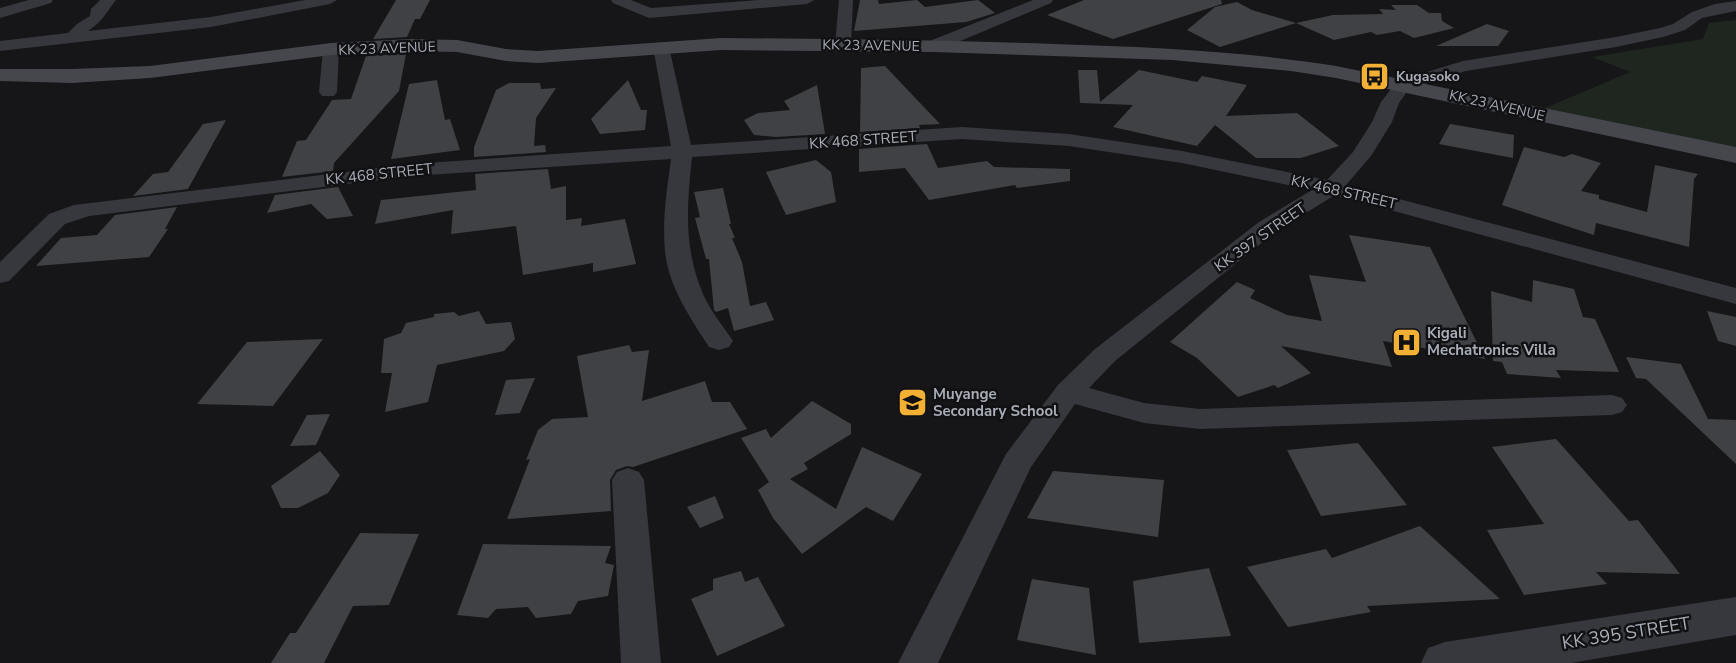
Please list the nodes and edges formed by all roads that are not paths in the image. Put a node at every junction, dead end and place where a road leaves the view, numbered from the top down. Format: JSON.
{"nodes":[{"id":1,"x":46,"y":0,"type":"edge"},
{"id":2,"x":109,"y":0,"type":"edge"},
{"id":3,"x":330,"y":0,"type":"edge"},
{"id":4,"x":618,"y":0,"type":"edge"},
{"id":5,"x":807,"y":0,"type":"edge"},
{"id":6,"x":846,"y":0,"type":"edge"},
{"id":7,"x":1046,"y":0,"type":"edge"},
{"id":8,"x":1736,"y":6,"type":"edge"},
{"id":9,"x":0,"y":14,"type":"edge"},
{"id":10,"x":74,"y":37,"type":"junction"},
{"id":11,"x":843,"y":45,"type":"junction"},
{"id":12,"x":0,"y":46,"type":"edge"},
{"id":13,"x":933,"y":46,"type":"junction"},
{"id":14,"x":661,"y":47,"type":"junction"},
{"id":15,"x":331,"y":49,"type":"junction"},
{"id":16,"x":0,"y":75,"type":"edge"},
{"id":17,"x":1403,"y":85,"type":"junction"},
{"id":18,"x":328,"y":92,"type":"dead end"},
{"id":19,"x":682,"y":152,"type":"junction"},
{"id":20,"x":1736,"y":155,"type":"edge"},
{"id":21,"x":1332,"y":188,"type":"junction"},
{"id":22,"x":0,"y":276,"type":"edge"},
{"id":23,"x":1736,"y":296,"type":"edge"},
{"id":24,"x":719,"y":341,"type":"dead end"},
{"id":25,"x":1068,"y":392,"type":"junction"},
{"id":26,"x":1611,"y":405,"type":"dead end"},
{"id":27,"x":628,"y":480,"type":"dead end"},
{"id":28,"x":1736,"y":615,"type":"edge"},
{"id":29,"x":641,"y":663,"type":"edge"},
{"id":30,"x":918,"y":663,"type":"edge"},
{"id":31,"x":1445,"y":663,"type":"edge"}],
"edges":[{"from":1,"to":9,"type":"street"},
{"from":2,"to":10,"type":"street"},
{"from":3,"to":10,"type":"street"},
{"from":4,"to":5,"type":"street"},
{"from":6,"to":11,"type":"street"},
{"from":7,"to":13,"type":"street"},
{"from":8,"to":17,"type":"street"},
{"from":10,"to":12,"type":"street"},
{"from":11,"to":13,"type":"main road","name":"KK 23 AVENUE"},
{"from":11,"to":14,"type":"main road","name":"KK 23 AVENUE"},
{"from":13,"to":17,"type":"main road","name":"KK 23 AVENUE"},
{"from":14,"to":15,"type":"main road","name":"KK 23 AVENUE"},
{"from":14,"to":19,"type":"street"},
{"from":15,"to":16,"type":"main road","name":"KK 23 AVENUE"},
{"from":15,"to":18,"type":"street"},
{"from":17,"to":20,"type":"main road","name":"KK 23 AVENUE"},
{"from":17,"to":21,"type":"street","name":"KK 397 STREET"},
{"from":19,"to":21,"type":"street","name":"KK 468 STREET"},
{"from":19,"to":22,"type":"street","name":"KK 468 STREET"},
{"from":19,"to":24,"type":"street"},
{"from":21,"to":23,"type":"street","name":"KK 468 STREET"},
{"from":21,"to":25,"type":"street","name":"KK 397 STREET"},
{"from":25,"to":26,"type":"street"},
{"from":25,"to":30,"type":"street","name":"KK 397 STREET"},
{"from":27,"to":29,"type":"street"},
{"from":28,"to":31,"type":"street","name":"KK 395 STREET"}]}
